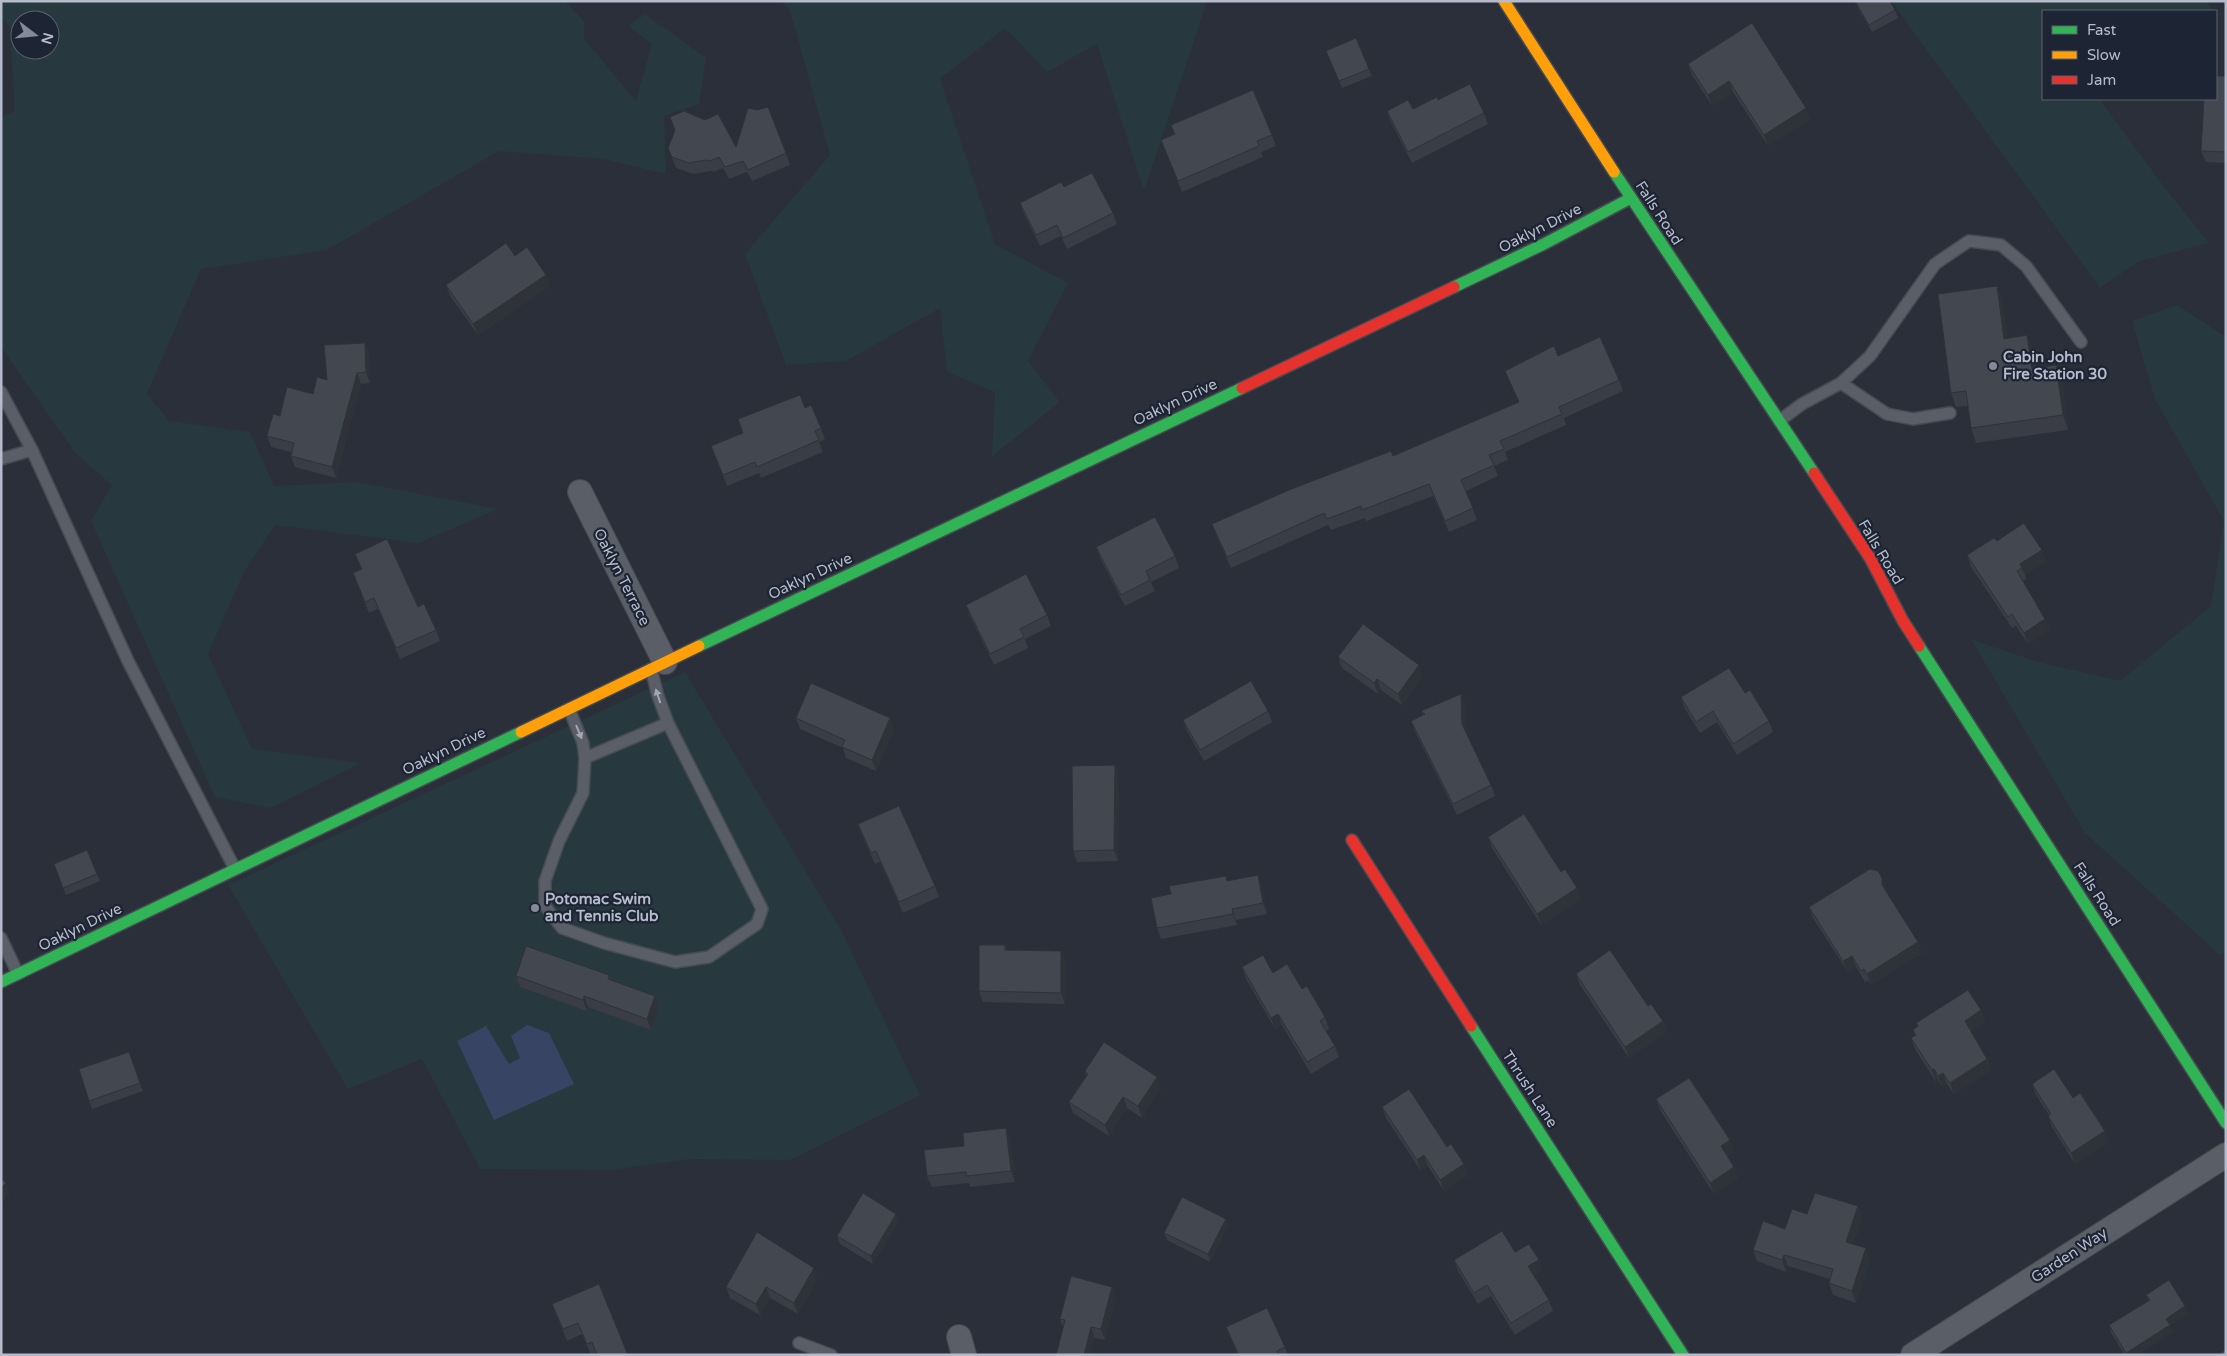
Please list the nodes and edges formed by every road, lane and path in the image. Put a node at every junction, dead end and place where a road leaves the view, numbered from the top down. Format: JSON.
{"nodes":[{"id":1,"x":1504,"y":1,"type":"edge"},
{"id":2,"x":1631,"y":198,"type":"junction"},
{"id":3,"x":2081,"y":342,"type":"dead end"},
{"id":4,"x":1841,"y":384,"type":"junction"},
{"id":5,"x":1,"y":392,"type":"edge"},
{"id":6,"x":1950,"y":413,"type":"edge"},
{"id":7,"x":1779,"y":421,"type":"junction"},
{"id":8,"x":32,"y":450,"type":"junction"},
{"id":9,"x":1,"y":459,"type":"edge"},
{"id":10,"x":580,"y":492,"type":"dead end"},
{"id":11,"x":658,"y":665,"type":"junction"},
{"id":12,"x":569,"y":708,"type":"junction"},
{"id":13,"x":668,"y":723,"type":"junction"},
{"id":14,"x":585,"y":758,"type":"junction"},
{"id":15,"x":1352,"y":840,"type":"dead end"},
{"id":16,"x":235,"y":869,"type":"junction"},
{"id":17,"x":1,"y":938,"type":"edge"},
{"id":18,"x":18,"y":974,"type":"junction"},
{"id":19,"x":1,"y":982,"type":"edge"},
{"id":20,"x":2226,"y":1123,"type":"edge"},
{"id":21,"x":2226,"y":1155,"type":"edge"},
{"id":22,"x":799,"y":1342,"type":"dead end"},
{"id":23,"x":831,"y":1355,"type":"edge"},
{"id":24,"x":1683,"y":1355,"type":"edge"},
{"id":25,"x":1913,"y":1355,"type":"edge"}],
"edges":[{"from":1,"to":2,"type":"street","name":"Falls Road"},
{"from":2,"to":7,"type":"street","name":"Falls Road"},
{"from":2,"to":11,"type":"street","name":"Oaklyn Drive"},
{"from":3,"to":4,"type":"lane"},
{"from":4,"to":6,"type":"lane"},
{"from":4,"to":7,"type":"lane"},
{"from":5,"to":8,"type":"lane"},
{"from":7,"to":20,"type":"street","name":"Falls Road"},
{"from":8,"to":9,"type":"lane"},
{"from":8,"to":16,"type":"lane"},
{"from":10,"to":11,"type":"street","name":"Oaklyn Terrace"},
{"from":11,"to":12,"type":"street","name":"Oaklyn Drive"},
{"from":13,"to":11,"type":"lane","one_way":true},
{"from":12,"to":14,"type":"lane","one_way":true},
{"from":12,"to":16,"type":"street","name":"Oaklyn Drive"},
{"from":13,"to":14,"type":"lane"},
{"from":13,"to":14,"type":"lane"},
{"from":15,"to":24,"type":"street","name":"Thrush Lane"},
{"from":16,"to":18,"type":"street","name":"Oaklyn Drive"},
{"from":17,"to":18,"type":"lane"},
{"from":18,"to":19,"type":"street","name":"Oaklyn Drive"},
{"from":21,"to":25,"type":"street","name":"Garden Way"},
{"from":22,"to":23,"type":"lane"}]}
